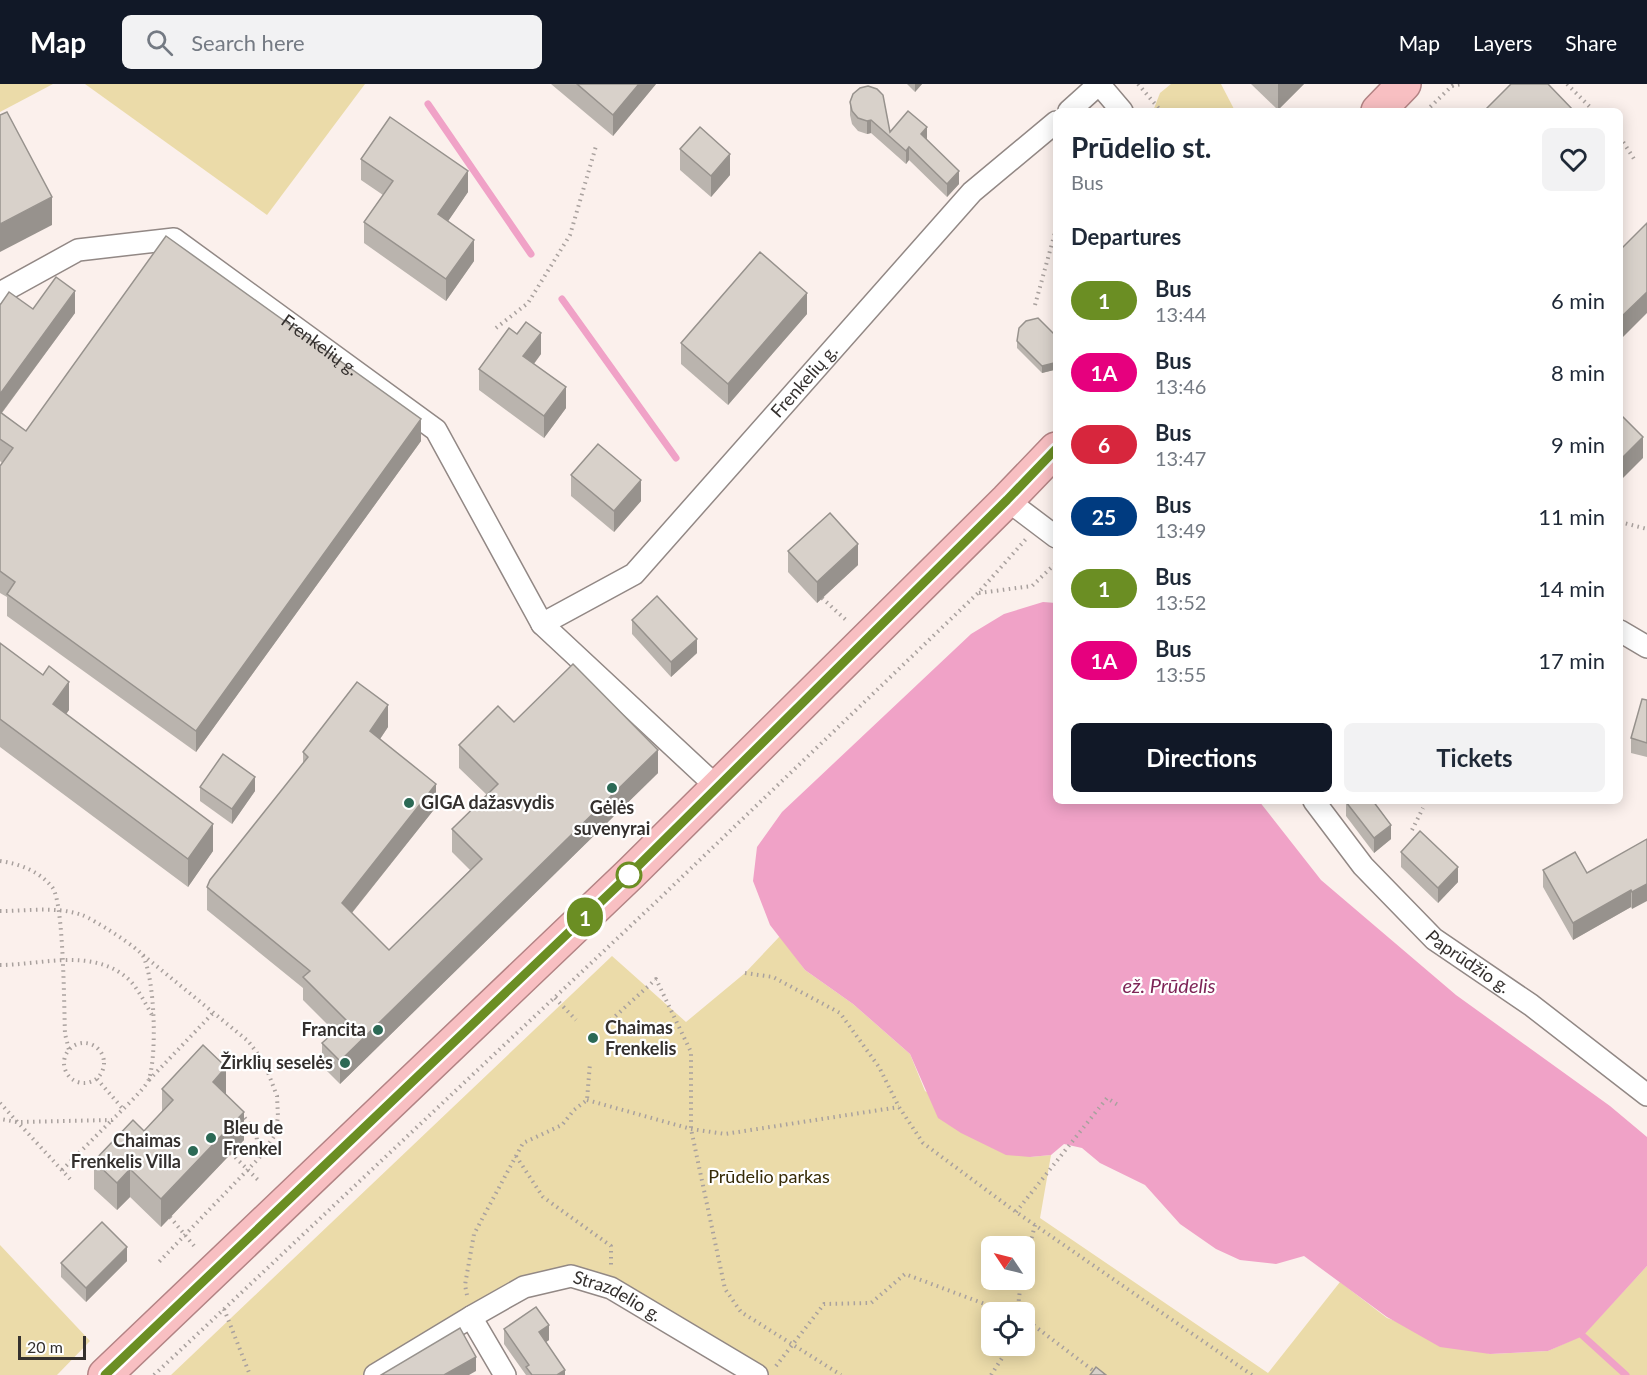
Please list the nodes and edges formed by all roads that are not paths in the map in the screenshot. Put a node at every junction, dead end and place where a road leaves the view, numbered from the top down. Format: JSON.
{"nodes":[{"id":1,"x":1099,"y":84,"type":"edge"},
{"id":2,"x":1404,"y":84,"type":"edge"},
{"id":3,"x":1072,"y":108,"type":"edge"},
{"id":4,"x":1119,"y":108,"type":"edge"},
{"id":5,"x":1381,"y":108,"type":"edge"},
{"id":6,"x":1053,"y":124,"type":"edge"},
{"id":7,"x":0,"y":293,"type":"edge"},
{"id":8,"x":1053,"y":452,"type":"edge"},
{"id":9,"x":1007,"y":500,"type":"junction"},
{"id":10,"x":1048,"y":530,"type":"edge"},
{"id":11,"x":542,"y":624,"type":"junction"},
{"id":12,"x":1623,"y":633,"type":"edge"},
{"id":13,"x":1647,"y":647,"type":"edge"},
{"id":14,"x":717,"y":787,"type":"junction"},
{"id":15,"x":1316,"y":804,"type":"edge"},
{"id":16,"x":1647,"y":1095,"type":"edge"},
{"id":17,"x":471,"y":1317,"type":"junction"},
{"id":18,"x":105,"y":1375,"type":"edge"},
{"id":19,"x":375,"y":1375,"type":"edge"},
{"id":20,"x":505,"y":1375,"type":"edge"},
{"id":21,"x":757,"y":1375,"type":"edge"}],
"edges":[{"from":1,"to":3,"type":"street"},
{"from":1,"to":4,"type":"street"},
{"from":2,"to":5,"type":"highway"},
{"from":6,"to":11,"type":"street","name":"Frenkelių g."},
{"from":7,"to":11,"type":"street","name":"Frenkelių g."},
{"from":8,"to":9,"type":"highway"},
{"from":9,"to":10,"type":"street"},
{"from":9,"to":14,"type":"highway"},
{"from":11,"to":14,"type":"street","name":"Frenkelių g."},
{"from":12,"to":13,"type":"street"},
{"from":14,"to":18,"type":"highway"},
{"from":15,"to":16,"type":"street","name":"Paprūdžio g."},
{"from":17,"to":19,"type":"street","name":"Strazdelio g."},
{"from":17,"to":20,"type":"street"},
{"from":17,"to":21,"type":"street","name":"Strazdelio g."}]}
